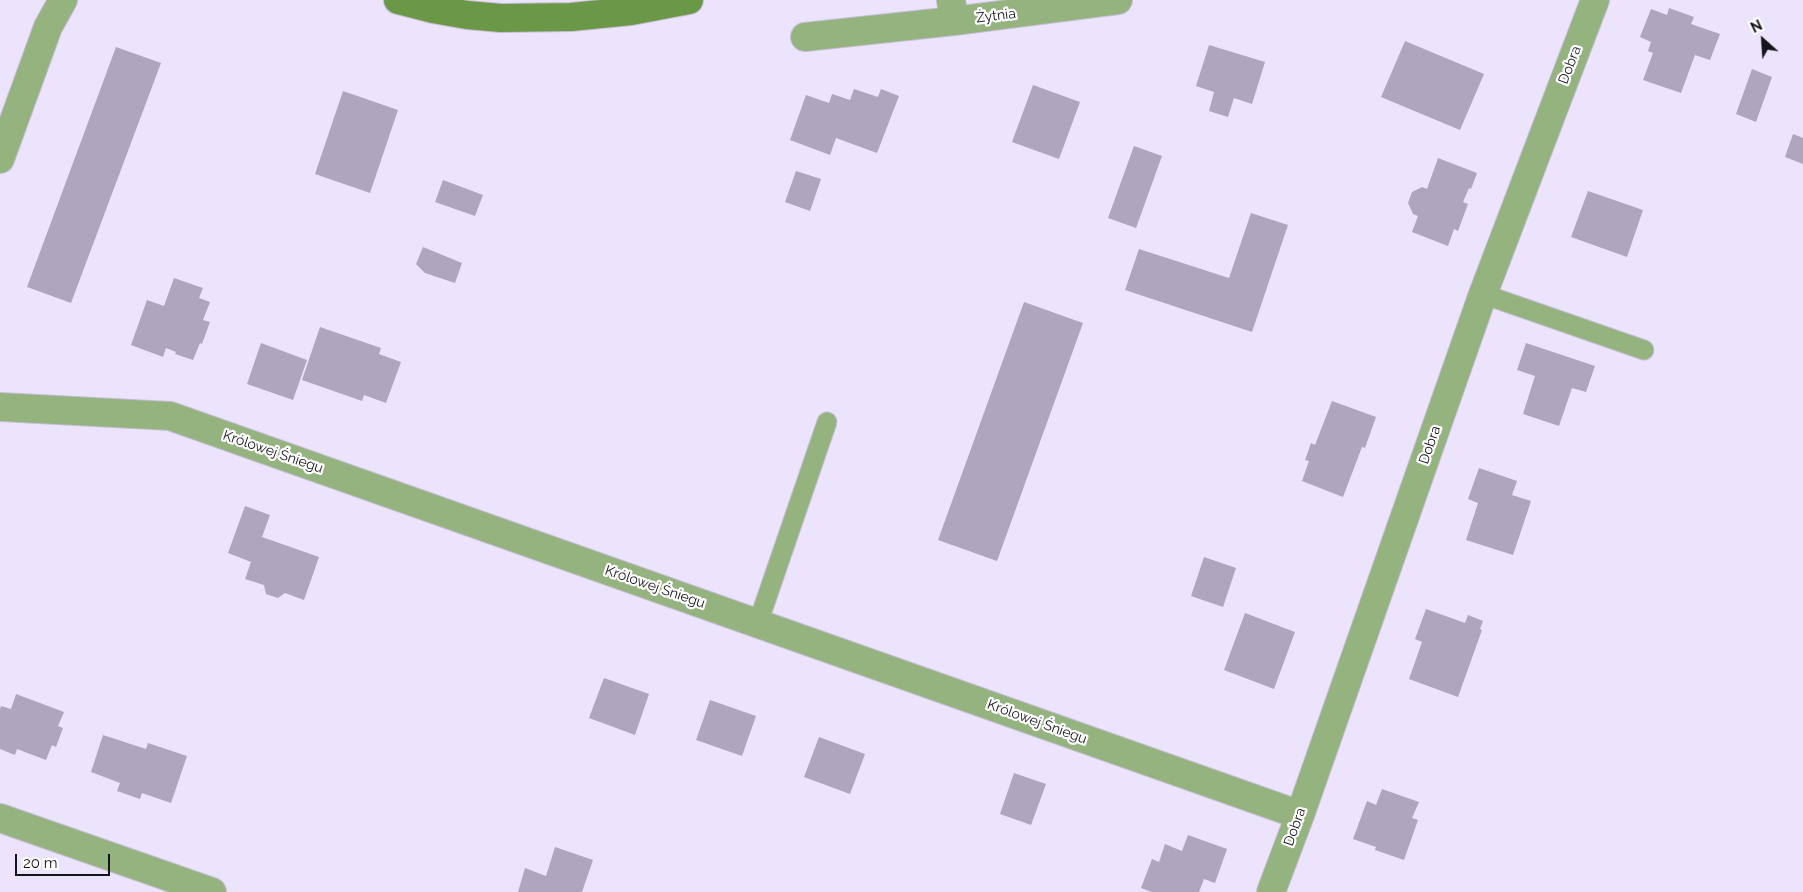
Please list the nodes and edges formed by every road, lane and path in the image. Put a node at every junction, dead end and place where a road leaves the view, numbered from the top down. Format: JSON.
{"nodes":[{"id":1,"x":46,"y":0,"type":"edge"},
{"id":2,"x":63,"y":0,"type":"edge"},
{"id":3,"x":398,"y":0,"type":"edge"},
{"id":4,"x":689,"y":0,"type":"edge"},
{"id":5,"x":1118,"y":0,"type":"edge"},
{"id":6,"x":1595,"y":0,"type":"edge"},
{"id":7,"x":952,"y":11,"type":"edge"},
{"id":8,"x":48,"y":27,"type":"junction"},
{"id":9,"x":805,"y":37,"type":"dead end"},
{"id":10,"x":0,"y":159,"type":"edge"},
{"id":11,"x":1483,"y":294,"type":"junction"},
{"id":12,"x":1644,"y":350,"type":"dead end"},
{"id":13,"x":0,"y":407,"type":"edge"},
{"id":14,"x":827,"y":422,"type":"dead end"},
{"id":15,"x":758,"y":623,"type":"junction"},
{"id":16,"x":1300,"y":815,"type":"junction"},
{"id":17,"x":0,"y":818,"type":"edge"},
{"id":18,"x":212,"y":892,"type":"edge"},
{"id":19,"x":1271,"y":892,"type":"edge"}],
"edges":[{"from":1,"to":8,"type":"street"},
{"from":2,"to":8,"type":"street"},
{"from":3,"to":4,"type":"street"},
{"from":5,"to":7,"type":"street","name":"Żytnia"},
{"from":6,"to":11,"type":"street","name":"Dobra"},
{"from":7,"to":9,"type":"street","name":"Żytnia"},
{"from":8,"to":10,"type":"street"},
{"from":11,"to":12,"type":"lane"},
{"from":11,"to":16,"type":"street","name":"Dobra"},
{"from":13,"to":15,"type":"street","name":"Królowej Śniegu"},
{"from":14,"to":15,"type":"lane"},
{"from":15,"to":16,"type":"street","name":"Królowej Śniegu"},
{"from":16,"to":19,"type":"street","name":"Dobra"},
{"from":17,"to":18,"type":"street"}]}
